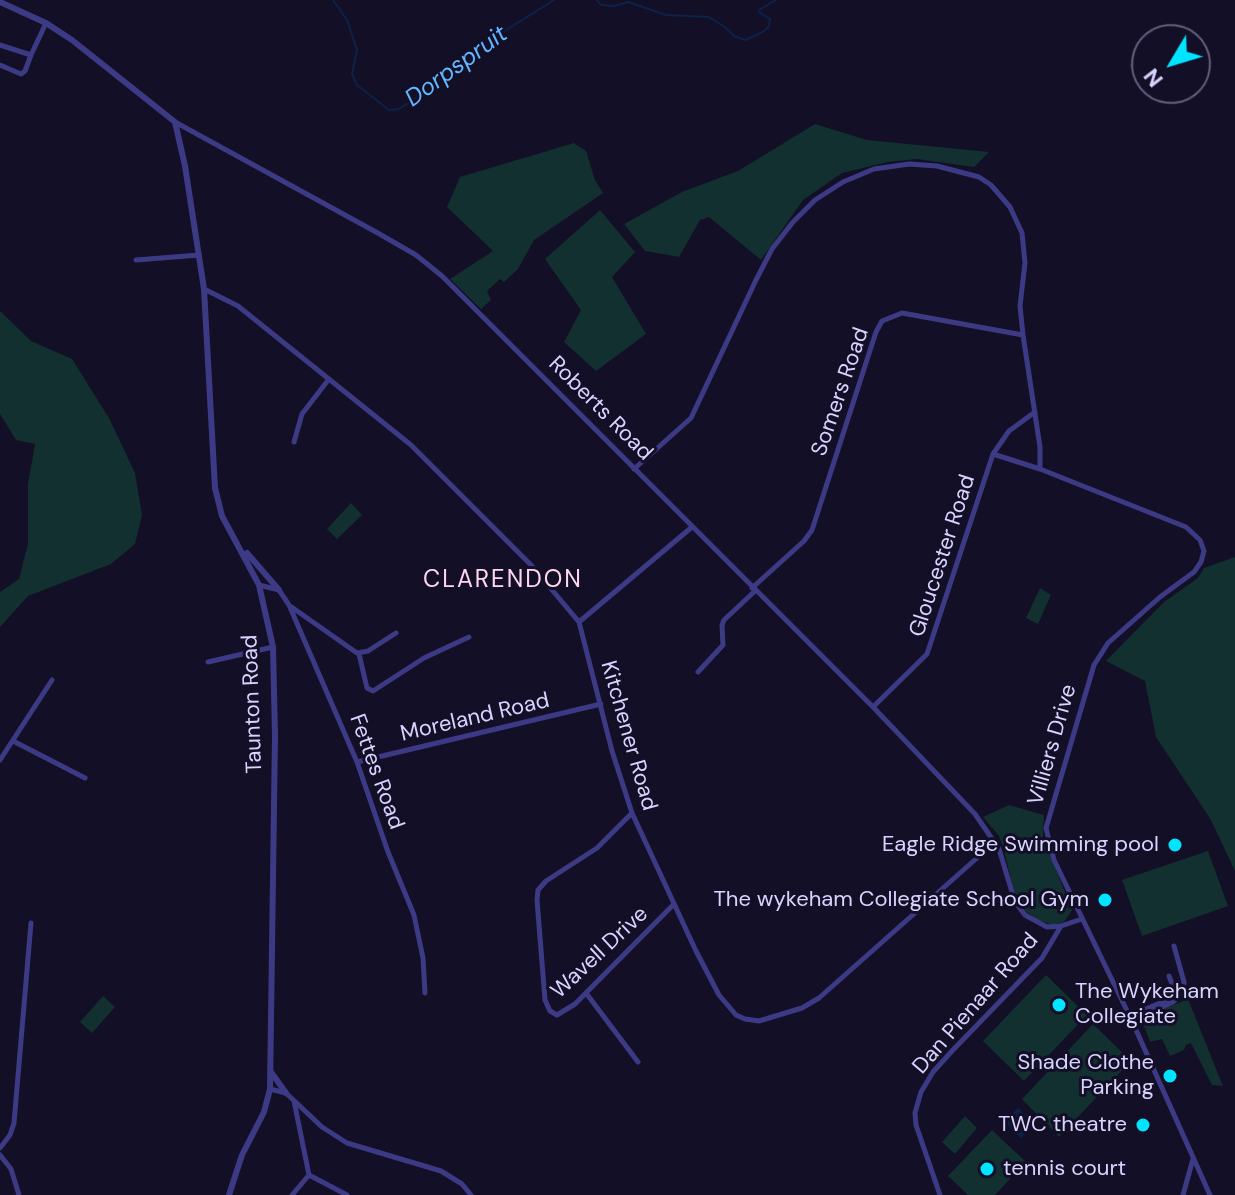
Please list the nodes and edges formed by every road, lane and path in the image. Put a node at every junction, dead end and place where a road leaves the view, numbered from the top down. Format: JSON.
{"nodes":[{"id":1,"x":0,"y":2,"type":"edge"},
{"id":2,"x":46,"y":23,"type":"junction"},
{"id":3,"x":0,"y":45,"type":"edge"},
{"id":4,"x":31,"y":55,"type":"junction"},
{"id":5,"x":0,"y":65,"type":"edge"},
{"id":6,"x":175,"y":122,"type":"junction"},
{"id":7,"x":199,"y":255,"type":"junction"},
{"id":8,"x":136,"y":260,"type":"dead end"},
{"id":9,"x":204,"y":289,"type":"junction"},
{"id":10,"x":1023,"y":335,"type":"junction"},
{"id":11,"x":329,"y":379,"type":"junction"},
{"id":12,"x":1035,"y":412,"type":"junction"},
{"id":13,"x":294,"y":442,"type":"dead end"},
{"id":14,"x":993,"y":454,"type":"junction"},
{"id":15,"x":634,"y":469,"type":"junction"},
{"id":16,"x":1040,"y":469,"type":"junction"},
{"id":17,"x":692,"y":527,"type":"junction"},
{"id":18,"x":241,"y":548,"type":"junction"},
{"id":19,"x":259,"y":585,"type":"junction"},
{"id":20,"x":279,"y":590,"type":"junction"},
{"id":21,"x":754,"y":590,"type":"junction"},
{"id":22,"x":289,"y":605,"type":"junction"},
{"id":23,"x":579,"y":622,"type":"junction"},
{"id":24,"x":396,"y":633,"type":"dead end"},
{"id":25,"x":469,"y":637,"type":"dead end"},
{"id":26,"x":273,"y":647,"type":"junction"},
{"id":27,"x":359,"y":654,"type":"junction"},
{"id":28,"x":208,"y":662,"type":"dead end"},
{"id":29,"x":698,"y":672,"type":"dead end"},
{"id":30,"x":52,"y":680,"type":"dead end"},
{"id":31,"x":601,"y":704,"type":"junction"},
{"id":32,"x":873,"y":707,"type":"junction"},
{"id":33,"x":13,"y":741,"type":"junction"},
{"id":34,"x":0,"y":760,"type":"edge"},
{"id":35,"x":357,"y":762,"type":"junction"},
{"id":36,"x":85,"y":778,"type":"dead end"},
{"id":37,"x":632,"y":813,"type":"junction"},
{"id":38,"x":995,"y":842,"type":"junction"},
{"id":39,"x":674,"y":904,"type":"junction"},
{"id":40,"x":1082,"y":919,"type":"junction"},
{"id":41,"x":31,"y":923,"type":"dead end"},
{"id":42,"x":1061,"y":926,"type":"junction"},
{"id":43,"x":1174,"y":946,"type":"dead end"},
{"id":44,"x":1169,"y":976,"type":"dead end"},
{"id":45,"x":425,"y":993,"type":"dead end"},
{"id":46,"x":586,"y":993,"type":"junction"},
{"id":47,"x":1130,"y":1018,"type":"junction"},
{"id":48,"x":638,"y":1062,"type":"dead end"},
{"id":49,"x":271,"y":1072,"type":"junction"},
{"id":50,"x":270,"y":1089,"type":"junction"},
{"id":51,"x":286,"y":1093,"type":"junction"},
{"id":52,"x":293,"y":1100,"type":"junction"},
{"id":53,"x":0,"y":1148,"type":"edge"},
{"id":54,"x":0,"y":1155,"type":"edge"},
{"id":55,"x":1193,"y":1159,"type":"junction"},
{"id":56,"x":309,"y":1175,"type":"junction"},
{"id":57,"x":19,"y":1195,"type":"edge"},
{"id":58,"x":229,"y":1195,"type":"edge"},
{"id":59,"x":292,"y":1195,"type":"edge"},
{"id":60,"x":347,"y":1195,"type":"edge"},
{"id":61,"x":471,"y":1195,"type":"edge"},
{"id":62,"x":940,"y":1195,"type":"edge"},
{"id":63,"x":1183,"y":1195,"type":"edge"},
{"id":64,"x":1210,"y":1195,"type":"edge"}],
"edges":[{"from":1,"to":2,"type":"street","name":"Roberts Road"},
{"from":2,"to":4,"type":"street"},
{"from":2,"to":6,"type":"street","name":"Roberts Road"},
{"from":3,"to":4,"type":"street"},
{"from":4,"to":5,"type":"street"},
{"from":6,"to":7,"type":"street","name":"Taunton Road"},
{"from":6,"to":15,"type":"street","name":"Roberts Road"},
{"from":7,"to":8,"type":"street"},
{"from":7,"to":9,"type":"street","name":"Taunton Road"},
{"from":9,"to":11,"type":"street","name":"Kitchener Road"},
{"from":9,"to":18,"type":"street","name":"Taunton Road"},
{"from":10,"to":12,"type":"street"},
{"from":10,"to":15,"type":"street"},
{"from":10,"to":21,"type":"street","name":"Somers Road"},
{"from":11,"to":13,"type":"street"},
{"from":11,"to":23,"type":"street","name":"Kitchener Road"},
{"from":12,"to":14,"type":"street","name":"Gloucester Road"},
{"from":12,"to":16,"type":"street"},
{"from":14,"to":16,"type":"street","name":"Villiers Drive"},
{"from":14,"to":32,"type":"street","name":"Gloucester Road"},
{"from":15,"to":17,"type":"street","name":"Roberts Road"},
{"from":16,"to":40,"type":"street","name":"Villiers Drive"},
{"from":17,"to":21,"type":"street","name":"Roberts Road"},
{"from":17,"to":23,"type":"street"},
{"from":18,"to":19,"type":"street","name":"Taunton Road"},
{"from":18,"to":20,"type":"street"},
{"from":19,"to":20,"type":"street"},
{"from":19,"to":26,"type":"street","name":"Taunton Road"},
{"from":20,"to":22,"type":"street","name":"Fettes Road"},
{"from":21,"to":29,"type":"street","name":"Somers Road"},
{"from":21,"to":32,"type":"street","name":"Roberts Road"},
{"from":22,"to":27,"type":"street"},
{"from":22,"to":35,"type":"street","name":"Fettes Road"},
{"from":23,"to":31,"type":"street","name":"Kitchener Road"},
{"from":24,"to":27,"type":"street"},
{"from":25,"to":27,"type":"street"},
{"from":26,"to":28,"type":"street"},
{"from":26,"to":49,"type":"street","name":"Taunton Road"},
{"from":30,"to":33,"type":"street"},
{"from":31,"to":35,"type":"street","name":"Moreland Road"},
{"from":31,"to":37,"type":"street","name":"Kitchener Road"},
{"from":32,"to":38,"type":"street","name":"Roberts Road"},
{"from":33,"to":34,"type":"street"},
{"from":33,"to":36,"type":"street"},
{"from":35,"to":45,"type":"street","name":"Fettes Road"},
{"from":37,"to":39,"type":"street","name":"Kitchener Road"},
{"from":37,"to":46,"type":"street","name":"Wavell Drive"},
{"from":38,"to":39,"type":"street","name":"Kitchener Road"},
{"from":38,"to":42,"type":"street","name":"Roberts Road"},
{"from":39,"to":46,"type":"street","name":"Wavell Drive"},
{"from":40,"to":42,"type":"street"},
{"from":40,"to":47,"type":"street","name":"Villiers Drive"},
{"from":41,"to":53,"type":"street"},
{"from":42,"to":62,"type":"street","name":"Dan Pienaar Road"},
{"from":43,"to":47,"type":"street"},
{"from":44,"to":47,"type":"street"},
{"from":46,"to":48,"type":"street"},
{"from":47,"to":55,"type":"street","name":"Villiers Drive"},
{"from":49,"to":50,"type":"street","name":"Taunton Road"},
{"from":49,"to":51,"type":"street"},
{"from":50,"to":51,"type":"street"},
{"from":50,"to":58,"type":"street","name":"Taunton Road"},
{"from":51,"to":52,"type":"street"},
{"from":52,"to":56,"type":"street"},
{"from":52,"to":61,"type":"street"},
{"from":54,"to":57,"type":"street"},
{"from":55,"to":63,"type":"street"},
{"from":55,"to":64,"type":"street","name":"Villiers Drive"},
{"from":56,"to":59,"type":"street"},
{"from":56,"to":60,"type":"street"}]}
